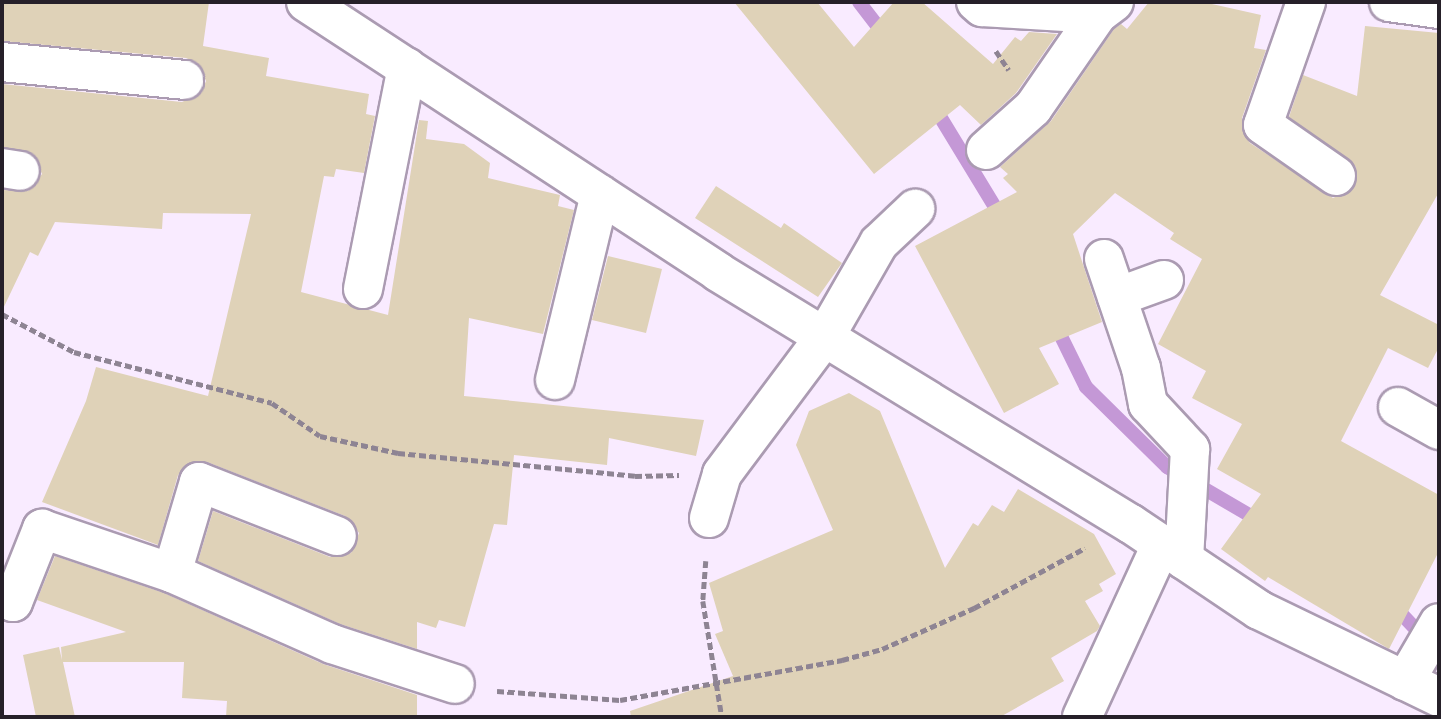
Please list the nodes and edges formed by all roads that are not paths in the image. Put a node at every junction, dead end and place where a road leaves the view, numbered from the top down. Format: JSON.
{"nodes":[{"id":1,"x":306,"y":2,"type":"edge"},
{"id":2,"x":976,"y":2,"type":"edge"},
{"id":3,"x":1306,"y":2,"type":"edge"},
{"id":4,"x":1106,"y":8,"type":"edge"},
{"id":5,"x":2,"y":62,"type":"edge"},
{"id":6,"x":407,"y":67,"type":"junction"},
{"id":7,"x":184,"y":80,"type":"dead end"},
{"id":8,"x":986,"y":150,"type":"dead end"},
{"id":9,"x":1336,"y":176,"type":"dead end"},
{"id":10,"x":600,"y":194,"type":"junction"},
{"id":11,"x":915,"y":209,"type":"dead end"},
{"id":12,"x":1104,"y":259,"type":"dead end"},
{"id":13,"x":1164,"y":280,"type":"dead end"},
{"id":14,"x":363,"y":289,"type":"dead end"},
{"id":15,"x":1117,"y":297,"type":"junction"},
{"id":16,"x":826,"y":335,"type":"junction"},
{"id":17,"x":555,"y":380,"type":"dead end"},
{"id":18,"x":1398,"y":407,"type":"dead end"},
{"id":19,"x":1439,"y":430,"type":"edge"},
{"id":20,"x":709,"y":518,"type":"road end"},
{"id":21,"x":337,"y":536,"type":"dead end"},
{"id":22,"x":1159,"y":543,"type":"junction"},
{"id":23,"x":172,"y":573,"type":"junction"},
{"id":24,"x":7,"y":599,"type":"edge"},
{"id":25,"x":1438,"y":624,"type":"edge"},
{"id":26,"x":1410,"y":672,"type":"junction"},
{"id":27,"x":455,"y":684,"type":"road end"},
{"id":28,"x":1439,"y":697,"type":"edge"},
{"id":29,"x":1082,"y":717,"type":"edge"}],
"edges":[{"from":1,"to":6,"type":"street"},
{"from":2,"to":4,"type":"street"},
{"from":3,"to":9,"type":"street"},
{"from":4,"to":8,"type":"street"},
{"from":5,"to":7,"type":"street"},
{"from":6,"to":10,"type":"street"},
{"from":6,"to":14,"type":"street"},
{"from":10,"to":16,"type":"street"},
{"from":10,"to":17,"type":"street"},
{"from":11,"to":16,"type":"street"},
{"from":12,"to":15,"type":"street"},
{"from":13,"to":15,"type":"street"},
{"from":15,"to":22,"type":"street"},
{"from":16,"to":20,"type":"street"},
{"from":16,"to":22,"type":"street"},
{"from":18,"to":19,"type":"street"},
{"from":21,"to":23,"type":"street"},
{"from":22,"to":26,"type":"street"},
{"from":22,"to":29,"type":"street"},
{"from":23,"to":24,"type":"street"},
{"from":23,"to":27,"type":"street"},
{"from":25,"to":26,"type":"street"},
{"from":26,"to":28,"type":"street"}]}
